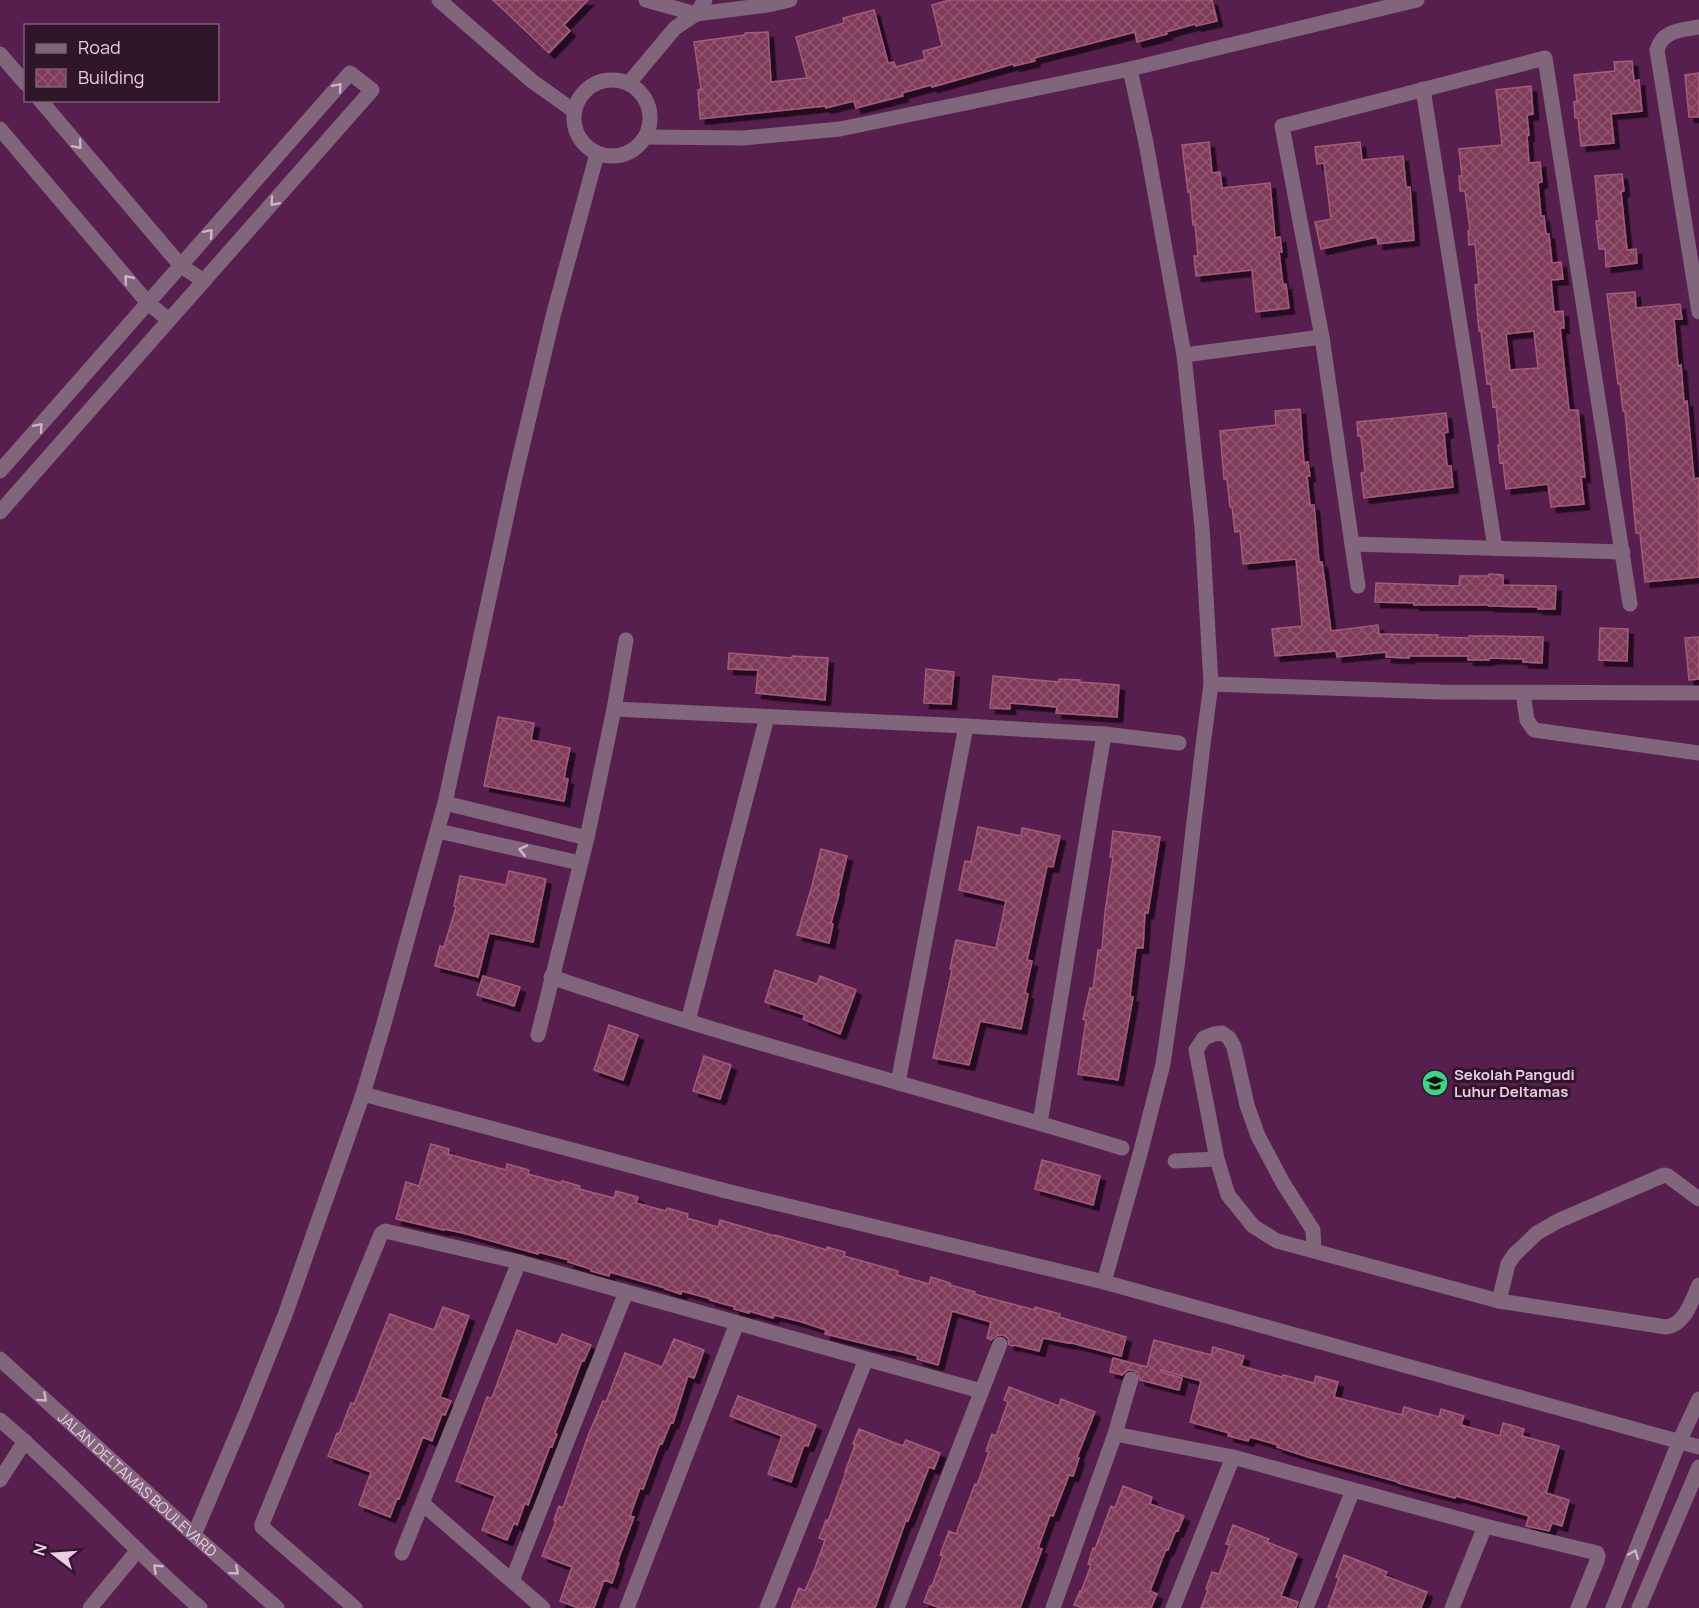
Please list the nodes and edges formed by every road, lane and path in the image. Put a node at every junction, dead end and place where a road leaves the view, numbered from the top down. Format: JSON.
{"nodes":[{"id":1,"x":439,"y":0,"type":"edge"},
{"id":2,"x":646,"y":0,"type":"edge"},
{"id":3,"x":705,"y":0,"type":"edge"},
{"id":4,"x":790,"y":0,"type":"edge"},
{"id":5,"x":1417,"y":0,"type":"edge"},
{"id":6,"x":680,"y":4,"type":"edge"},
{"id":7,"x":696,"y":14,"type":"junction"},
{"id":8,"x":1699,"y":27,"type":"edge"},
{"id":9,"x":675,"y":28,"type":"junction"},
{"id":10,"x":0,"y":54,"type":"edge"},
{"id":11,"x":1130,"y":69,"type":"junction"},
{"id":12,"x":24,"y":82,"type":"edge"},
{"id":13,"x":628,"y":83,"type":"junction"},
{"id":14,"x":1423,"y":89,"type":"junction"},
{"id":15,"x":42,"y":102,"type":"edge"},
{"id":16,"x":574,"y":111,"type":"junction"},
{"id":17,"x":0,"y":129,"type":"edge"},
{"id":18,"x":646,"y":137,"type":"junction"},
{"id":19,"x":597,"y":154,"type":"junction"},
{"id":20,"x":181,"y":266,"type":"junction"},
{"id":21,"x":204,"y":281,"type":"junction"},
{"id":22,"x":148,"y":303,"type":"junction"},
{"id":23,"x":1699,"y":312,"type":"edge"},
{"id":24,"x":170,"y":320,"type":"junction"},
{"id":25,"x":1322,"y":337,"type":"junction"},
{"id":26,"x":1184,"y":355,"type":"junction"},
{"id":27,"x":0,"y":471,"type":"edge"},
{"id":28,"x":0,"y":512,"type":"edge"},
{"id":29,"x":1352,"y":544,"type":"junction"},
{"id":30,"x":1495,"y":548,"type":"junction"},
{"id":31,"x":1623,"y":552,"type":"junction"},
{"id":32,"x":1358,"y":586,"type":"dead end"},
{"id":33,"x":1630,"y":604,"type":"dead end"},
{"id":34,"x":627,"y":640,"type":"dead end"},
{"id":35,"x":1212,"y":684,"type":"junction"},
{"id":36,"x":1523,"y":693,"type":"junction"},
{"id":37,"x":1699,"y":693,"type":"edge"},
{"id":38,"x":614,"y":710,"type":"junction"},
{"id":39,"x":767,"y":717,"type":"junction"},
{"id":40,"x":966,"y":726,"type":"junction"},
{"id":41,"x":1104,"y":734,"type":"junction"},
{"id":42,"x":1179,"y":743,"type":"dead end"},
{"id":43,"x":1699,"y":753,"type":"edge"},
{"id":44,"x":445,"y":803,"type":"junction"},
{"id":45,"x":438,"y":831,"type":"junction"},
{"id":46,"x":587,"y":838,"type":"junction"},
{"id":47,"x":580,"y":863,"type":"junction"},
{"id":48,"x":551,"y":977,"type":"junction"},
{"id":49,"x":688,"y":1022,"type":"junction"},
{"id":50,"x":538,"y":1035,"type":"dead end"},
{"id":51,"x":898,"y":1083,"type":"junction"},
{"id":52,"x":363,"y":1094,"type":"junction"},
{"id":53,"x":1040,"y":1123,"type":"junction"},
{"id":54,"x":1122,"y":1148,"type":"dead end"},
{"id":55,"x":1217,"y":1159,"type":"junction"},
{"id":56,"x":1175,"y":1161,"type":"dead end"},
{"id":57,"x":1699,"y":1199,"type":"edge"},
{"id":58,"x":1314,"y":1251,"type":"junction"},
{"id":59,"x":519,"y":1262,"type":"junction"},
{"id":60,"x":1104,"y":1282,"type":"junction"},
{"id":61,"x":1699,"y":1285,"type":"edge"},
{"id":62,"x":626,"y":1292,"type":"junction"},
{"id":63,"x":1499,"y":1301,"type":"junction"},
{"id":64,"x":737,"y":1323,"type":"junction"},
{"id":65,"x":1000,"y":1344,"type":"dead end"},
{"id":66,"x":0,"y":1359,"type":"edge"},
{"id":67,"x":866,"y":1359,"type":"junction"},
{"id":68,"x":1131,"y":1379,"type":"dead end"},
{"id":69,"x":981,"y":1391,"type":"junction"},
{"id":70,"x":1699,"y":1399,"type":"edge"},
{"id":71,"x":0,"y":1420,"type":"edge"},
{"id":72,"x":1115,"y":1434,"type":"junction"},
{"id":73,"x":25,"y":1441,"type":"junction"},
{"id":74,"x":1679,"y":1442,"type":"junction"},
{"id":75,"x":1699,"y":1448,"type":"edge"},
{"id":76,"x":1233,"y":1457,"type":"junction"},
{"id":77,"x":1699,"y":1467,"type":"edge"},
{"id":78,"x":0,"y":1480,"type":"edge"},
{"id":79,"x":1353,"y":1490,"type":"junction"},
{"id":80,"x":423,"y":1504,"type":"junction"},
{"id":81,"x":1485,"y":1526,"type":"junction"},
{"id":82,"x":194,"y":1534,"type":"junction"},
{"id":83,"x":138,"y":1550,"type":"junction"},
{"id":84,"x":402,"y":1553,"type":"dead end"},
{"id":85,"x":512,"y":1581,"type":"junction"},
{"id":86,"x":192,"y":1606,"type":"edge"},
{"id":87,"x":90,"y":1608,"type":"edge"},
{"id":88,"x":277,"y":1608,"type":"edge"},
{"id":89,"x":355,"y":1608,"type":"edge"},
{"id":90,"x":543,"y":1608,"type":"edge"},
{"id":91,"x":627,"y":1608,"type":"edge"},
{"id":92,"x":767,"y":1608,"type":"edge"},
{"id":93,"x":897,"y":1608,"type":"edge"},
{"id":94,"x":1053,"y":1608,"type":"edge"},
{"id":95,"x":1173,"y":1608,"type":"edge"},
{"id":96,"x":1306,"y":1608,"type":"edge"},
{"id":97,"x":1452,"y":1608,"type":"edge"},
{"id":98,"x":1578,"y":1608,"type":"edge"},
{"id":99,"x":1613,"y":1608,"type":"edge"},
{"id":100,"x":1640,"y":1608,"type":"edge"}],
"edges":[{"from":1,"to":16,"type":"street"},
{"from":2,"to":6,"type":"street"},
{"from":3,"to":7,"type":"street"},
{"from":4,"to":7,"type":"street"},
{"from":5,"to":11,"type":"street"},
{"from":6,"to":7,"type":"street"},
{"from":6,"to":9,"type":"street"},
{"from":7,"to":9,"type":"street"},
{"from":8,"to":23,"type":"street"},
{"from":9,"to":13,"type":"street"},
{"from":10,"to":12,"type":"street"},
{"from":11,"to":18,"type":"street"},
{"from":11,"to":26,"type":"street"},
{"from":13,"to":16,"type":"street"},
{"from":13,"to":18,"type":"street"},
{"from":14,"to":25,"type":"street"},
{"from":14,"to":30,"type":"street"},
{"from":14,"to":31,"type":"street"},
{"from":15,"to":20,"type":"street","one_way":true},
{"from":16,"to":19,"type":"street"},
{"from":22,"to":17,"type":"street","one_way":true},
{"from":18,"to":19,"type":"street"},
{"from":19,"to":44,"type":"street"},
{"from":20,"to":21,"type":"street"},
{"from":20,"to":21,"type":"street","one_way":true},
{"from":20,"to":22,"type":"street"},
{"from":21,"to":24,"type":"street"},
{"from":22,"to":24,"type":"street"},
{"from":27,"to":22,"type":"street","one_way":true},
{"from":24,"to":28,"type":"street"},
{"from":25,"to":26,"type":"street"},
{"from":25,"to":29,"type":"street"},
{"from":26,"to":35,"type":"street"},
{"from":29,"to":30,"type":"street"},
{"from":29,"to":32,"type":"street"},
{"from":30,"to":31,"type":"street"},
{"from":31,"to":33,"type":"street"},
{"from":34,"to":38,"type":"street"},
{"from":35,"to":36,"type":"street"},
{"from":35,"to":60,"type":"street"},
{"from":36,"to":37,"type":"street"},
{"from":36,"to":43,"type":"street"},
{"from":38,"to":39,"type":"street"},
{"from":38,"to":46,"type":"street"},
{"from":39,"to":40,"type":"street"},
{"from":39,"to":49,"type":"street"},
{"from":40,"to":41,"type":"street"},
{"from":40,"to":51,"type":"street"},
{"from":41,"to":42,"type":"street"},
{"from":41,"to":53,"type":"street"},
{"from":44,"to":45,"type":"street"},
{"from":44,"to":46,"type":"street"},
{"from":47,"to":45,"type":"street","one_way":true},
{"from":45,"to":52,"type":"street"},
{"from":46,"to":47,"type":"street"},
{"from":47,"to":48,"type":"street"},
{"from":48,"to":49,"type":"street"},
{"from":48,"to":50,"type":"street"},
{"from":49,"to":51,"type":"street"},
{"from":51,"to":53,"type":"street"},
{"from":52,"to":60,"type":"street"},
{"from":52,"to":82,"type":"street"},
{"from":53,"to":54,"type":"street"},
{"from":55,"to":56,"type":"street"},
{"from":55,"to":58,"type":"street"},
{"from":55,"to":58,"type":"street"},
{"from":57,"to":63,"type":"street"},
{"from":58,"to":63,"type":"street"},
{"from":59,"to":62,"type":"street"},
{"from":59,"to":80,"type":"street"},
{"from":59,"to":89,"type":"street"},
{"from":60,"to":74,"type":"street"},
{"from":61,"to":63,"type":"street"},
{"from":62,"to":64,"type":"street"},
{"from":62,"to":85,"type":"street"},
{"from":64,"to":67,"type":"street"},
{"from":64,"to":91,"type":"street"},
{"from":65,"to":69,"type":"street"},
{"from":66,"to":82,"type":"street","name":"JALAN DELTAMAS BOULEVARD","one_way":true},
{"from":67,"to":69,"type":"street"},
{"from":67,"to":92,"type":"street"},
{"from":68,"to":72,"type":"street"},
{"from":69,"to":93,"type":"street"},
{"from":70,"to":74,"type":"street"},
{"from":71,"to":73,"type":"street"},
{"from":72,"to":76,"type":"street"},
{"from":72,"to":94,"type":"street"},
{"from":73,"to":78,"type":"street"},
{"from":73,"to":83,"type":"street"},
{"from":74,"to":75,"type":"street"},
{"from":99,"to":74,"type":"street","one_way":true},
{"from":76,"to":79,"type":"street"},
{"from":76,"to":95,"type":"street"},
{"from":77,"to":100,"type":"street"},
{"from":79,"to":81,"type":"street"},
{"from":79,"to":96,"type":"street"},
{"from":80,"to":84,"type":"street"},
{"from":80,"to":85,"type":"street"},
{"from":81,"to":97,"type":"street"},
{"from":81,"to":98,"type":"street"},
{"from":82,"to":88,"type":"street","name":"JALAN DELTAMAS BOULEVARD","one_way":true},
{"from":86,"to":83,"type":"street","one_way":true},
{"from":83,"to":87,"type":"street"},
{"from":85,"to":90,"type":"street"}]}
